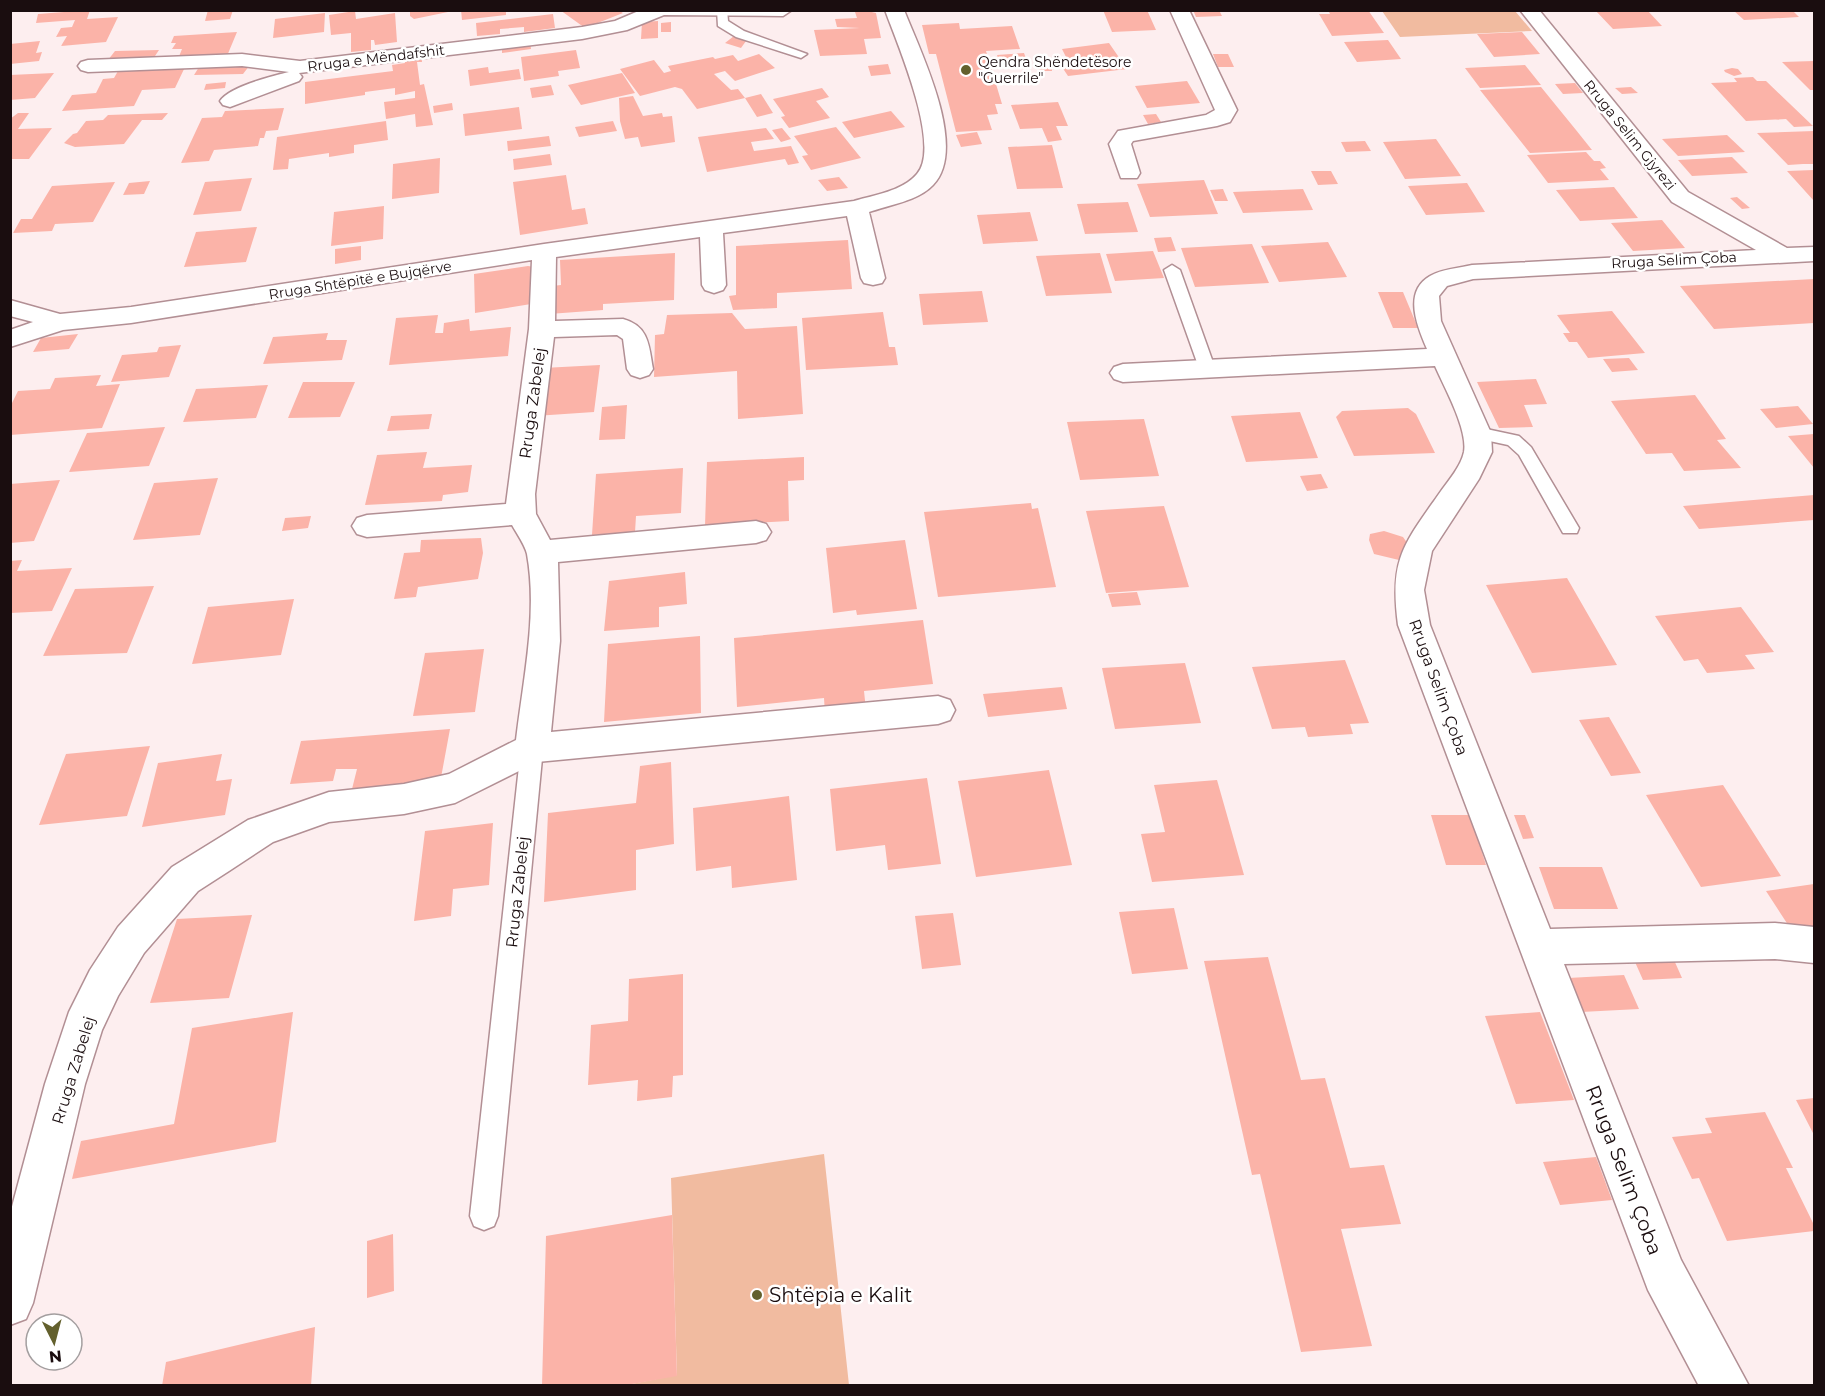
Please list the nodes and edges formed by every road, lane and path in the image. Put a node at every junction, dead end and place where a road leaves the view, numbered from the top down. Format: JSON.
{"nodes":[{"id":1,"x":659,"y":10,"type":"edge"},
{"id":2,"x":669,"y":10,"type":"edge"},
{"id":3,"x":783,"y":10,"type":"edge"},
{"id":4,"x":894,"y":10,"type":"edge"},
{"id":5,"x":1179,"y":10,"type":"edge"},
{"id":6,"x":1529,"y":10,"type":"edge"},
{"id":7,"x":722,"y":12,"type":"junction"},
{"id":8,"x":801,"y":54,"type":"dead end"},
{"id":9,"x":88,"y":66,"type":"dead end"},
{"id":10,"x":297,"y":80,"type":"junction"},
{"id":11,"x":230,"y":101,"type":"dead end"},
{"id":12,"x":1129,"y":173,"type":"dead end"},
{"id":13,"x":857,"y":208,"type":"junction"},
{"id":14,"x":711,"y":227,"type":"junction"},
{"id":15,"x":544,"y":251,"type":"junction"},
{"id":16,"x":1815,"y":254,"type":"edge"},
{"id":17,"x":1782,"y":255,"type":"junction"},
{"id":18,"x":1172,"y":270,"type":"dead end"},
{"id":19,"x":873,"y":278,"type":"dead end"},
{"id":20,"x":714,"y":285,"type":"dead end"},
{"id":21,"x":10,"y":308,"type":"edge"},
{"id":22,"x":60,"y":322,"type":"junction"},
{"id":23,"x":542,"y":329,"type":"junction"},
{"id":24,"x":17,"y":338,"type":"edge"},
{"id":25,"x":1443,"y":357,"type":"junction"},
{"id":26,"x":10,"y":360,"type":"edge"},
{"id":27,"x":1207,"y":368,"type":"junction"},
{"id":28,"x":640,"y":369,"type":"dead end"},
{"id":29,"x":1123,"y":373,"type":"dead end"},
{"id":30,"x":1477,"y":433,"type":"junction"},
{"id":31,"x":521,"y":514,"type":"junction"},
{"id":32,"x":367,"y":526,"type":"dead end"},
{"id":33,"x":1570,"y":528,"type":"dead end"},
{"id":34,"x":756,"y":532,"type":"dead end"},
{"id":35,"x":542,"y":552,"type":"junction"},
{"id":36,"x":938,"y":710,"type":"dead end"},
{"id":37,"x":532,"y":748,"type":"junction"},
{"id":38,"x":1815,"y":945,"type":"edge"},
{"id":39,"x":1538,"y":947,"type":"junction"},
{"id":40,"x":484,"y":1216,"type":"dead end"},
{"id":41,"x":10,"y":1303,"type":"edge"},
{"id":42,"x":1726,"y":1386,"type":"edge"}],
"edges":[{"from":1,"to":10,"type":"street","name":"Rruga e Mëndafshit"},
{"from":2,"to":7,"type":"street"},
{"from":3,"to":7,"type":"street"},
{"from":4,"to":13,"type":"street","name":"Rruga Shtëpitë e Bujqërve"},
{"from":5,"to":12,"type":"street"},
{"from":6,"to":17,"type":"street","name":"Rruga Selim Gjyrezi"},
{"from":7,"to":8,"type":"lane"},
{"from":9,"to":10,"type":"street","name":"Rruga e Mëndafshit"},
{"from":10,"to":11,"type":"street"},
{"from":13,"to":14,"type":"street","name":"Rruga Shtëpitë e Bujqërve"},
{"from":13,"to":19,"type":"street"},
{"from":14,"to":15,"type":"street","name":"Rruga Shtëpitë e Bujqërve"},
{"from":14,"to":20,"type":"street"},
{"from":15,"to":22,"type":"street","name":"Rruga Shtëpitë e Bujqërve"},
{"from":15,"to":23,"type":"street","name":"Rruga Zabelej"},
{"from":16,"to":17,"type":"street","name":"Rruga Selim Çoba"},
{"from":17,"to":25,"type":"street","name":"Rruga Selim Çoba"},
{"from":18,"to":27,"type":"lane"},
{"from":21,"to":22,"type":"street"},
{"from":22,"to":24,"type":"street","name":"Rruga Shtëpitë e Bujqërve"},
{"from":23,"to":28,"type":"street","name":"Rruga Zabelej"},
{"from":23,"to":31,"type":"street","name":"Rruga Zabelej"},
{"from":24,"to":26,"type":"street"},
{"from":25,"to":27,"type":"street"},
{"from":25,"to":30,"type":"street","name":"Rruga Selim Çoba"},
{"from":27,"to":29,"type":"street"},
{"from":30,"to":33,"type":"lane"},
{"from":30,"to":39,"type":"street","name":"Rruga Selim Çoba"},
{"from":31,"to":32,"type":"street"},
{"from":31,"to":35,"type":"street","name":"Rruga Zabelej"},
{"from":34,"to":35,"type":"street"},
{"from":35,"to":37,"type":"street","name":"Rruga Zabelej"},
{"from":36,"to":37,"type":"street","name":"Rruga Zabelej"},
{"from":37,"to":40,"type":"lane","name":"Rruga Zabelej"},
{"from":37,"to":41,"type":"street","name":"Rruga Zabelej"},
{"from":38,"to":39,"type":"street"},
{"from":39,"to":42,"type":"street","name":"Rruga Selim Çoba"}]}
